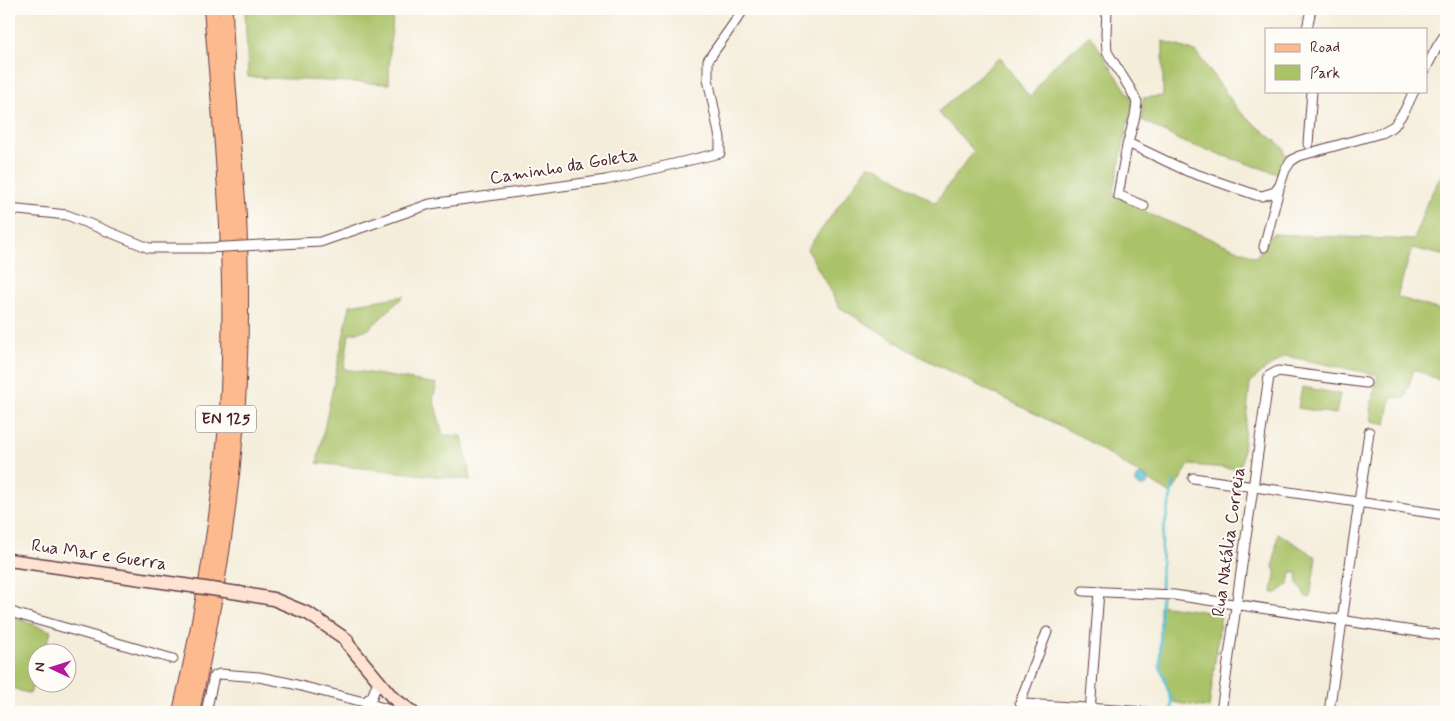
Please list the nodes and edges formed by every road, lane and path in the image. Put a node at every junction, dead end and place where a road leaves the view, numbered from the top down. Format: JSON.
{"nodes":[{"id":1,"x":206,"y":9,"type":"edge"},
{"id":2,"x":211,"y":9,"type":"edge"},
{"id":3,"x":224,"y":9,"type":"edge"},
{"id":4,"x":744,"y":9,"type":"edge"},
{"id":5,"x":1107,"y":9,"type":"edge"},
{"id":6,"x":1310,"y":9,"type":"edge"},
{"id":7,"x":1307,"y":28,"type":"edge"},
{"id":8,"x":1446,"y":33,"type":"edge"},
{"id":9,"x":1428,"y":64,"type":"edge"},
{"id":10,"x":1312,"y":92,"type":"edge"},
{"id":11,"x":1414,"y":92,"type":"edge"},
{"id":12,"x":220,"y":123,"type":"junction"},
{"id":13,"x":1128,"y":144,"type":"junction"},
{"id":14,"x":1308,"y":144,"type":"dead end"},
{"id":15,"x":1280,"y":185,"type":"junction"},
{"id":16,"x":1144,"y":206,"type":"dead end"},
{"id":17,"x":9,"y":209,"type":"edge"},
{"id":18,"x":1264,"y":246,"type":"dead end"},
{"id":19,"x":1366,"y":383,"type":"dead end"},
{"id":20,"x":1369,"y":432,"type":"dead end"},
{"id":21,"x":1193,"y":478,"type":"dead end"},
{"id":22,"x":1253,"y":487,"type":"junction"},
{"id":23,"x":1359,"y":502,"type":"junction"},
{"id":24,"x":1446,"y":515,"type":"edge"},
{"id":25,"x":9,"y":560,"type":"edge"},
{"id":26,"x":1082,"y":591,"type":"dead end"},
{"id":27,"x":1099,"y":591,"type":"junction"},
{"id":28,"x":1236,"y":604,"type":"junction"},
{"id":29,"x":9,"y":611,"type":"edge"},
{"id":30,"x":1342,"y":620,"type":"junction"},
{"id":31,"x":1047,"y":632,"type":"dead end"},
{"id":32,"x":1446,"y":636,"type":"edge"},
{"id":33,"x":173,"y":659,"type":"dead end"},
{"id":34,"x":378,"y":681,"type":"junction"},
{"id":35,"x":364,"y":702,"type":"junction"},
{"id":36,"x":1090,"y":710,"type":"edge"},
{"id":37,"x":180,"y":712,"type":"edge"},
{"id":38,"x":192,"y":712,"type":"edge"},
{"id":39,"x":206,"y":712,"type":"edge"},
{"id":40,"x":396,"y":712,"type":"edge"},
{"id":41,"x":412,"y":712,"type":"edge"},
{"id":42,"x":1146,"y":712,"type":"edge"},
{"id":43,"x":1221,"y":712,"type":"edge"},
{"id":44,"x":1329,"y":712,"type":"edge"}],
"edges":[{"from":1,"to":12,"type":"main road"},
{"from":2,"to":12,"type":"main road","number":"EN 125"},
{"from":3,"to":38,"type":"main road","number":"EN 125"},
{"from":4,"to":17,"type":"street","name":"Caminho da Goleta","bridge":true},
{"from":5,"to":13,"type":"street"},
{"from":6,"to":7,"type":"street"},
{"from":8,"to":9,"type":"street"},
{"from":10,"to":14,"type":"street"},
{"from":11,"to":15,"type":"street"},
{"from":12,"to":37,"type":"main road","number":"EN 125"},
{"from":13,"to":15,"type":"street"},
{"from":13,"to":16,"type":"street"},
{"from":15,"to":18,"type":"street"},
{"from":19,"to":22,"type":"street","name":"Rua Natália Correia"},
{"from":20,"to":23,"type":"street"},
{"from":21,"to":22,"type":"street"},
{"from":22,"to":23,"type":"street"},
{"from":22,"to":28,"type":"street","name":"Rua Natália Correia"},
{"from":23,"to":24,"type":"street"},
{"from":23,"to":30,"type":"street"},
{"from":25,"to":34,"type":"street","name":"Rua Mar e Guerra","bridge":true},
{"from":26,"to":27,"type":"street"},
{"from":27,"to":28,"type":"street"},
{"from":27,"to":36,"type":"street"},
{"from":28,"to":30,"type":"street"},
{"from":28,"to":43,"type":"street","name":"Rua Natália Correia"},
{"from":29,"to":33,"type":"street"},
{"from":30,"to":32,"type":"street"},
{"from":30,"to":44,"type":"street"},
{"from":31,"to":36,"type":"street"},
{"from":34,"to":35,"type":"street"},
{"from":34,"to":41,"type":"street","name":"Rua Mar e Guerra"},
{"from":35,"to":39,"type":"street"},
{"from":35,"to":40,"type":"street"},
{"from":36,"to":42,"type":"street"}]}
